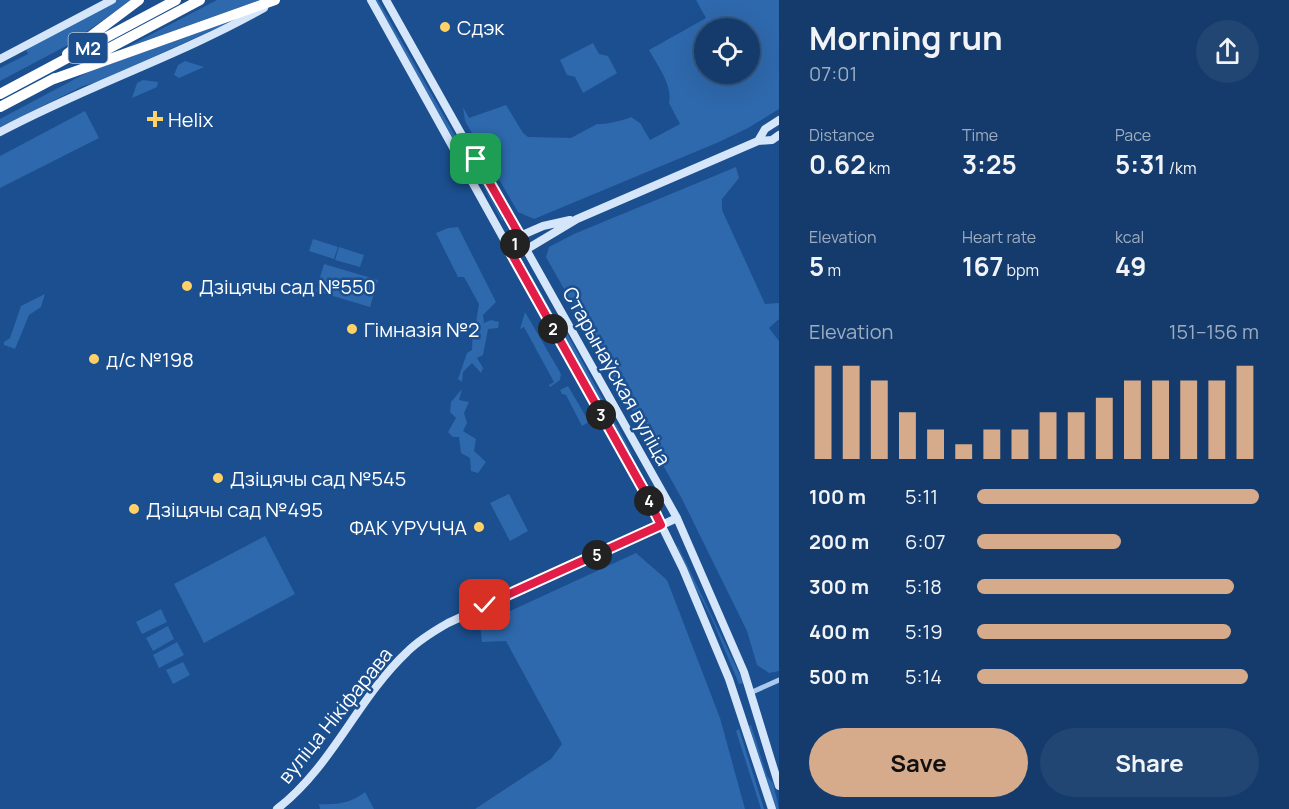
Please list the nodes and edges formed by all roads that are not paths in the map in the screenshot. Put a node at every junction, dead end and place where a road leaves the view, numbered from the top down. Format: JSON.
{"nodes":[{"id":1,"x":112,"y":0,"type":"edge"},
{"id":2,"x":139,"y":0,"type":"edge"},
{"id":3,"x":176,"y":0,"type":"edge"},
{"id":4,"x":200,"y":0,"type":"edge"},
{"id":5,"x":276,"y":0,"type":"edge"},
{"id":6,"x":371,"y":0,"type":"edge"},
{"id":7,"x":386,"y":0,"type":"edge"},
{"id":8,"x":0,"y":59,"type":"edge"},
{"id":9,"x":49,"y":75,"type":"junction"},
{"id":10,"x":0,"y":94,"type":"edge"},
{"id":11,"x":0,"y":107,"type":"edge"},
{"id":12,"x":779,"y":120,"type":"edge"},
{"id":13,"x":0,"y":132,"type":"edge"},
{"id":14,"x":779,"y":135,"type":"edge"},
{"id":15,"x":758,"y":141,"type":"junction"},
{"id":16,"x":577,"y":219,"type":"junction"},
{"id":17,"x":520,"y":236,"type":"junction"},
{"id":18,"x":527,"y":249,"type":"junction"},
{"id":19,"x":510,"y":251,"type":"junction"},
{"id":20,"x":677,"y":518,"type":"junction"},
{"id":21,"x":661,"y":525,"type":"junction"},
{"id":22,"x":779,"y":680,"type":"edge"},
{"id":23,"x":750,"y":693,"type":"junction"},
{"id":24,"x":736,"y":697,"type":"junction"},
{"id":25,"x":779,"y":786,"type":"edge"},
{"id":26,"x":277,"y":809,"type":"edge"},
{"id":27,"x":772,"y":809,"type":"edge"}],
"edges":[{"from":1,"to":8,"type":"main road"},
{"from":2,"to":9,"type":"highway"},
{"from":3,"to":9,"type":"highway","number":"М2"},
{"from":4,"to":9,"type":"highway","number":"М2"},
{"from":5,"to":9,"type":"highway"},
{"from":5,"to":13,"type":"main road"},
{"from":6,"to":19,"type":"main road","name":"Старынаўская вуліца"},
{"from":7,"to":17,"type":"main road","name":"Старынаўская вуліца"},
{"from":9,"to":10,"type":"highway","number":"М2"},
{"from":9,"to":11,"type":"highway","number":"М2"},
{"from":12,"to":15,"type":"main road"},
{"from":14,"to":15,"type":"main road"},
{"from":15,"to":16,"type":"main road"},
{"from":16,"to":17,"type":"main road"},
{"from":16,"to":18,"type":"main road"},
{"from":17,"to":18,"type":"main road","name":"Старынаўская вуліца"},
{"from":17,"to":19,"type":"main road"},
{"from":18,"to":19,"type":"main road"},
{"from":18,"to":20,"type":"main road","name":"Старынаўская вуліца"},
{"from":19,"to":21,"type":"main road","name":"Старынаўская вуліца"},
{"from":20,"to":21,"type":"main road","name":"вуліца Нікіфарава"},
{"from":20,"to":23,"type":"main road","name":"Старынаўская вуліца"},
{"from":21,"to":24,"type":"main road","name":"Старынаўская вуліца"},
{"from":21,"to":26,"type":"main road","name":"вуліца Нікіфарава"},
{"from":22,"to":23,"type":"street"},
{"from":23,"to":24,"type":"main road"},
{"from":23,"to":25,"type":"main road","name":"Старынаўская вуліца"},
{"from":24,"to":27,"type":"main road","name":"Старынаўская вуліца"}]}
